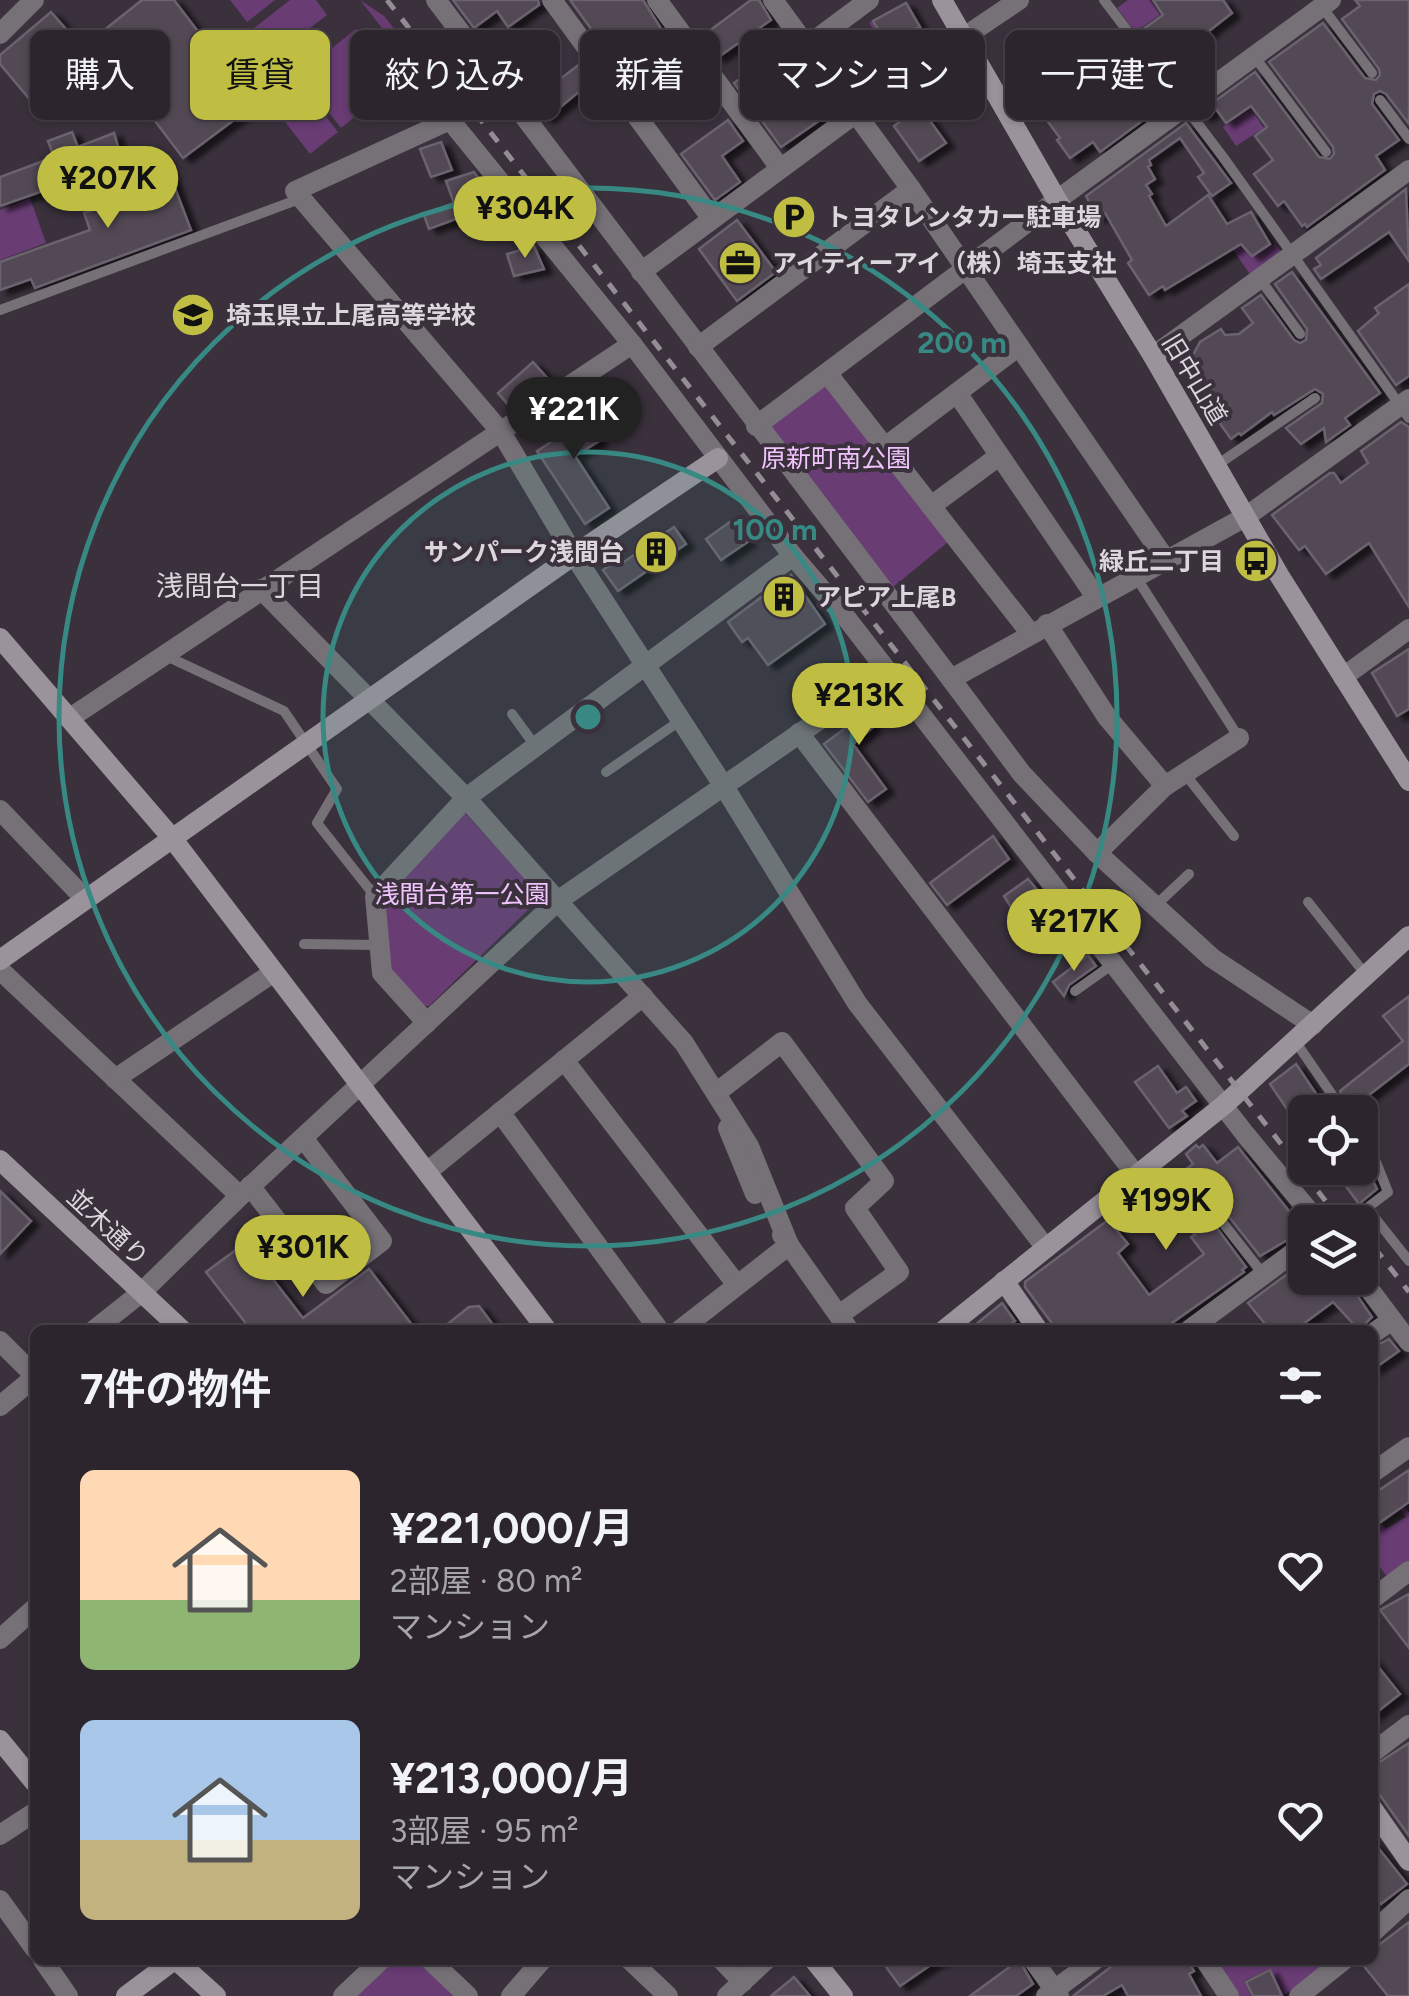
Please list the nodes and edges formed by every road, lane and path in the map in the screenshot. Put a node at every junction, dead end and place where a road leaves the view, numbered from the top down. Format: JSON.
{"nodes":[{"id":1,"x":34,"y":0,"type":"edge"},
{"id":2,"x":436,"y":0,"type":"edge"},
{"id":3,"x":657,"y":0,"type":"edge"},
{"id":4,"x":773,"y":0,"type":"edge"},
{"id":5,"x":868,"y":0,"type":"edge"},
{"id":6,"x":942,"y":0,"type":"edge"},
{"id":7,"x":1020,"y":0,"type":"edge"},
{"id":8,"x":1104,"y":0,"type":"edge"},
{"id":9,"x":555,"y":1,"type":"edge"},
{"id":10,"x":1316,"y":5,"type":"edge"},
{"id":11,"x":795,"y":30,"type":"edge"},
{"id":12,"x":828,"y":30,"type":"edge"},
{"id":13,"x":960,"y":30,"type":"edge"},
{"id":14,"x":975,"y":30,"type":"edge"},
{"id":15,"x":1126,"y":30,"type":"edge"},
{"id":16,"x":0,"y":34,"type":"edge"},
{"id":17,"x":1254,"y":56,"type":"junction"},
{"id":18,"x":985,"y":74,"type":"edge"},
{"id":19,"x":1372,"y":74,"type":"dead end"},
{"id":20,"x":1215,"y":85,"type":"edge"},
{"id":21,"x":1380,"y":100,"type":"dead end"},
{"id":22,"x":846,"y":120,"type":"edge"},
{"id":23,"x":861,"y":120,"type":"edge"},
{"id":24,"x":1167,"y":120,"type":"edge"},
{"id":25,"x":1193,"y":120,"type":"edge"},
{"id":26,"x":1409,"y":139,"type":"edge"},
{"id":27,"x":1326,"y":152,"type":"dead end"},
{"id":28,"x":780,"y":168,"type":"junction"},
{"id":29,"x":1409,"y":170,"type":"edge"},
{"id":30,"x":911,"y":190,"type":"junction"},
{"id":31,"x":302,"y":198,"type":"junction"},
{"id":32,"x":1056,"y":200,"type":"junction"},
{"id":33,"x":712,"y":219,"type":"junction"},
{"id":34,"x":1292,"y":254,"type":"junction"},
{"id":35,"x":966,"y":268,"type":"junction"},
{"id":36,"x":642,"y":272,"type":"junction"},
{"id":37,"x":1260,"y":279,"type":"junction"},
{"id":38,"x":0,"y":310,"type":"edge"},
{"id":39,"x":1300,"y":334,"type":"dead end"},
{"id":40,"x":632,"y":344,"type":"junction"},
{"id":41,"x":1019,"y":346,"type":"junction"},
{"id":42,"x":698,"y":347,"type":"junction"},
{"id":43,"x":1153,"y":356,"type":"junction"},
{"id":44,"x":827,"y":373,"type":"junction"},
{"id":45,"x":957,"y":393,"type":"junction"},
{"id":46,"x":1315,"y":398,"type":"dead end"},
{"id":47,"x":1406,"y":408,"type":"edge"},
{"id":48,"x":756,"y":426,"type":"junction"},
{"id":49,"x":501,"y":432,"type":"junction"},
{"id":50,"x":885,"y":447,"type":"junction"},
{"id":51,"x":999,"y":456,"type":"junction"},
{"id":52,"x":718,"y":458,"type":"junction"},
{"id":53,"x":1217,"y":465,"type":"junction"},
{"id":54,"x":931,"y":506,"type":"junction"},
{"id":55,"x":1247,"y":516,"type":"junction"},
{"id":56,"x":574,"y":555,"type":"junction"},
{"id":57,"x":793,"y":556,"type":"junction"},
{"id":58,"x":1166,"y":560,"type":"junction"},
{"id":59,"x":1136,"y":576,"type":"junction"},
{"id":60,"x":260,"y":589,"type":"junction"},
{"id":61,"x":1096,"y":598,"type":"junction"},
{"id":62,"x":1039,"y":629,"type":"junction"},
{"id":63,"x":1409,"y":629,"type":"edge"},
{"id":64,"x":3,"y":647,"type":"edge"},
{"id":65,"x":164,"y":654,"type":"junction"},
{"id":66,"x":647,"y":666,"type":"junction"},
{"id":67,"x":887,"y":674,"type":"junction"},
{"id":68,"x":1343,"y":677,"type":"junction"},
{"id":69,"x":951,"y":679,"type":"junction"},
{"id":70,"x":369,"y":701,"type":"junction"},
{"id":71,"x":512,"y":714,"type":"dead end"},
{"id":72,"x":70,"y":718,"type":"junction"},
{"id":73,"x":682,"y":720,"type":"junction"},
{"id":74,"x":799,"y":733,"type":"junction"},
{"id":75,"x":1239,"y":738,"type":"joint"},
{"id":76,"x":307,"y":745,"type":"junction"},
{"id":77,"x":536,"y":748,"type":"junction"},
{"id":78,"x":606,"y":772,"type":"dead end"},
{"id":79,"x":1185,"y":773,"type":"junction"},
{"id":80,"x":1409,"y":780,"type":"edge"},
{"id":81,"x":723,"y":785,"type":"junction"},
{"id":82,"x":1166,"y":786,"type":"junction"},
{"id":83,"x":466,"y":798,"type":"junction"},
{"id":84,"x":0,"y":810,"type":"edge"},
{"id":85,"x":1234,"y":836,"type":"dead end"},
{"id":86,"x":172,"y":838,"type":"junction"},
{"id":87,"x":1098,"y":853,"type":"junction"},
{"id":88,"x":1188,"y":874,"type":"dead end"},
{"id":89,"x":375,"y":896,"type":"junction"},
{"id":90,"x":86,"y":899,"type":"junction"},
{"id":91,"x":559,"y":900,"type":"junction"},
{"id":92,"x":1308,"y":902,"type":"dead end"},
{"id":93,"x":1155,"y":906,"type":"junction"},
{"id":94,"x":1409,"y":936,"type":"edge"},
{"id":95,"x":304,"y":944,"type":"dead end"},
{"id":96,"x":380,"y":945,"type":"junction"},
{"id":97,"x":0,"y":960,"type":"edge"},
{"id":98,"x":1114,"y":963,"type":"junction"},
{"id":99,"x":0,"y":970,"type":"edge"},
{"id":100,"x":274,"y":972,"type":"junction"},
{"id":101,"x":1366,"y":975,"type":"junction"},
{"id":102,"x":1075,"y":991,"type":"dead end"},
{"id":103,"x":643,"y":996,"type":"junction"},
{"id":104,"x":427,"y":1024,"type":"junction"},
{"id":105,"x":1312,"y":1025,"type":"junction"},
{"id":106,"x":1296,"y":1041,"type":"junction"},
{"id":107,"x":564,"y":1060,"type":"junction"},
{"id":108,"x":115,"y":1078,"type":"junction"},
{"id":109,"x":361,"y":1085,"type":"junction"},
{"id":110,"x":716,"y":1093,"type":"junction"},
{"id":111,"x":1333,"y":1095,"type":"edge"},
{"id":112,"x":1224,"y":1105,"type":"junction"},
{"id":113,"x":500,"y":1112,"type":"junction"},
{"id":114,"x":303,"y":1138,"type":"junction"},
{"id":115,"x":0,"y":1160,"type":"edge"},
{"id":116,"x":1378,"y":1167,"type":"edge"},
{"id":117,"x":427,"y":1172,"type":"junction"},
{"id":118,"x":1135,"y":1174,"type":"junction"},
{"id":119,"x":245,"y":1191,"type":"junction"},
{"id":120,"x":1304,"y":1205,"type":"edge"},
{"id":121,"x":1219,"y":1218,"type":"dead end"},
{"id":122,"x":789,"y":1245,"type":"junction"},
{"id":123,"x":1046,"y":1248,"type":"junction"},
{"id":124,"x":1288,"y":1256,"type":"edge"},
{"id":125,"x":1409,"y":1261,"type":"edge"},
{"id":126,"x":1264,"y":1274,"type":"junction"},
{"id":127,"x":1004,"y":1282,"type":"junction"},
{"id":128,"x":737,"y":1285,"type":"junction"},
{"id":129,"x":142,"y":1292,"type":"junction"},
{"id":130,"x":1373,"y":1295,"type":"edge"},
{"id":131,"x":1392,"y":1320,"type":"junction"},
{"id":132,"x":844,"y":1323,"type":"edge"},
{"id":133,"x":100,"y":1325,"type":"edge"},
{"id":134,"x":177,"y":1325,"type":"edge"},
{"id":135,"x":543,"y":1325,"type":"edge"},
{"id":136,"x":655,"y":1325,"type":"edge"},
{"id":137,"x":686,"y":1325,"type":"edge"},
{"id":138,"x":950,"y":1325,"type":"edge"},
{"id":139,"x":1034,"y":1325,"type":"edge"},
{"id":140,"x":1196,"y":1325,"type":"edge"},
{"id":141,"x":1378,"y":1330,"type":"edge"},
{"id":142,"x":0,"y":1342,"type":"edge"},
{"id":143,"x":1409,"y":1342,"type":"edge"},
{"id":144,"x":30,"y":1371,"type":"edge"},
{"id":145,"x":30,"y":1380,"type":"edge"},
{"id":146,"x":0,"y":1406,"type":"edge"},
{"id":147,"x":1409,"y":1447,"type":"edge"},
{"id":148,"x":1378,"y":1469,"type":"edge"},
{"id":149,"x":1409,"y":1571,"type":"edge"},
{"id":150,"x":1378,"y":1594,"type":"edge"},
{"id":151,"x":30,"y":1612,"type":"edge"},
{"id":152,"x":0,"y":1639,"type":"edge"},
{"id":153,"x":1409,"y":1725,"type":"edge"},
{"id":154,"x":0,"y":1740,"type":"edge"},
{"id":155,"x":1378,"y":1748,"type":"edge"},
{"id":156,"x":30,"y":1777,"type":"edge"},
{"id":157,"x":30,"y":1815,"type":"edge"},
{"id":158,"x":1378,"y":1817,"type":"edge"},
{"id":159,"x":0,"y":1835,"type":"edge"},
{"id":160,"x":1409,"y":1861,"type":"edge"},
{"id":161,"x":1409,"y":1899,"type":"edge"},
{"id":162,"x":0,"y":1900,"type":"edge"},
{"id":163,"x":1378,"y":1927,"type":"edge"},
{"id":164,"x":30,"y":1942,"type":"edge"},
{"id":165,"x":46,"y":1965,"type":"edge"},
{"id":166,"x":168,"y":1965,"type":"edge"},
{"id":167,"x":181,"y":1965,"type":"edge"},
{"id":168,"x":376,"y":1965,"type":"edge"},
{"id":169,"x":435,"y":1965,"type":"edge"},
{"id":170,"x":538,"y":1965,"type":"edge"},
{"id":171,"x":635,"y":1965,"type":"edge"},
{"id":172,"x":724,"y":1965,"type":"edge"},
{"id":173,"x":761,"y":1965,"type":"edge"},
{"id":174,"x":818,"y":1965,"type":"edge"},
{"id":175,"x":1036,"y":1965,"type":"edge"},
{"id":176,"x":1088,"y":1965,"type":"edge"},
{"id":177,"x":1209,"y":1965,"type":"edge"},
{"id":178,"x":1338,"y":1965,"type":"edge"},
{"id":179,"x":735,"y":1989,"type":"edge"},
{"id":180,"x":1053,"y":1994,"type":"edge"},
{"id":181,"x":68,"y":1996,"type":"edge"},
{"id":182,"x":126,"y":1996,"type":"edge"},
{"id":183,"x":216,"y":1996,"type":"edge"},
{"id":184,"x":343,"y":1996,"type":"edge"},
{"id":185,"x":468,"y":1996,"type":"edge"},
{"id":186,"x":511,"y":1996,"type":"edge"},
{"id":187,"x":668,"y":1996,"type":"edge"},
{"id":188,"x":843,"y":1996,"type":"edge"},
{"id":189,"x":1229,"y":1996,"type":"edge"},
{"id":190,"x":1299,"y":1996,"type":"edge"}],
"edges":[{"from":1,"to":16,"type":"street"},
{"from":2,"to":36,"type":"street"},
{"from":3,"to":28,"type":"street"},
{"from":4,"to":11,"type":"street"},
{"from":5,"to":12,"type":"street"},
{"from":6,"to":13,"type":"street","name":"旧中山道"},
{"from":7,"to":14,"type":"street"},
{"from":8,"to":15,"type":"lane"},
{"from":9,"to":33,"type":"street"},
{"from":10,"to":17,"type":"street"},
{"from":10,"to":19,"type":"lane"},
{"from":17,"to":20,"type":"street"},
{"from":17,"to":27,"type":"lane"},
{"from":18,"to":32,"type":"street","name":"旧中山道"},
{"from":21,"to":26,"type":"lane"},
{"from":22,"to":28,"type":"street"},
{"from":23,"to":30,"type":"street"},
{"from":24,"to":32,"type":"street"},
{"from":25,"to":34,"type":"lane"},
{"from":28,"to":33,"type":"street"},
{"from":29,"to":34,"type":"street"},
{"from":30,"to":35,"type":"street"},
{"from":30,"to":42,"type":"street"},
{"from":31,"to":38,"type":"lane"},
{"from":31,"to":40,"type":"street"},
{"from":31,"to":49,"type":"street"},
{"from":32,"to":35,"type":"street"},
{"from":32,"to":43,"type":"street","name":"旧中山道"},
{"from":33,"to":36,"type":"street"},
{"from":34,"to":37,"type":"street"},
{"from":34,"to":47,"type":"lane"},
{"from":35,"to":41,"type":"street"},
{"from":35,"to":44,"type":"street"},
{"from":36,"to":42,"type":"street"},
{"from":37,"to":39,"type":"lane"},
{"from":37,"to":43,"type":"street"},
{"from":40,"to":49,"type":"street"},
{"from":40,"to":52,"type":"street"},
{"from":41,"to":45,"type":"street"},
{"from":41,"to":58,"type":"street"},
{"from":42,"to":48,"type":"street"},
{"from":43,"to":53,"type":"street","name":"旧中山道"},
{"from":44,"to":48,"type":"street"},
{"from":44,"to":50,"type":"street"},
{"from":45,"to":50,"type":"street"},
{"from":45,"to":51,"type":"street"},
{"from":46,"to":53,"type":"lane"},
{"from":47,"to":55,"type":"street"},
{"from":48,"to":69,"type":"street"},
{"from":49,"to":56,"type":"street"},
{"from":49,"to":60,"type":"street"},
{"from":50,"to":54,"type":"street"},
{"from":51,"to":54,"type":"street"},
{"from":51,"to":61,"type":"street"},
{"from":52,"to":56,"type":"street"},
{"from":52,"to":57,"type":"street"},
{"from":53,"to":55,"type":"street","name":"旧中山道"},
{"from":54,"to":62,"type":"street"},
{"from":55,"to":58,"type":"street"},
{"from":55,"to":68,"type":"street","name":"旧中山道"},
{"from":56,"to":66,"type":"street"},
{"from":56,"to":70,"type":"street"},
{"from":57,"to":66,"type":"street"},
{"from":57,"to":67,"type":"street"},
{"from":58,"to":59,"type":"street"},
{"from":59,"to":61,"type":"street"},
{"from":59,"to":75,"type":"lane"},
{"from":60,"to":65,"type":"street"},
{"from":60,"to":70,"type":"street"},
{"from":61,"to":62,"type":"street"},
{"from":62,"to":69,"type":"street"},
{"from":62,"to":82,"type":"street"},
{"from":63,"to":68,"type":"street"},
{"from":64,"to":72,"type":"street"},
{"from":65,"to":72,"type":"street"},
{"from":65,"to":76,"type":"lane"},
{"from":66,"to":73,"type":"street"},
{"from":66,"to":77,"type":"street"},
{"from":67,"to":74,"type":"street"},
{"from":67,"to":98,"type":"street"},
{"from":68,"to":80,"type":"street","name":"旧中山道"},
{"from":69,"to":87,"type":"street"},
{"from":70,"to":76,"type":"street"},
{"from":70,"to":83,"type":"street"},
{"from":71,"to":77,"type":"lane"},
{"from":72,"to":86,"type":"street"},
{"from":73,"to":78,"type":"lane"},
{"from":73,"to":81,"type":"street"},
{"from":74,"to":81,"type":"street"},
{"from":74,"to":118,"type":"street"},
{"from":75,"to":79,"type":"street"},
{"from":76,"to":86,"type":"street"},
{"from":76,"to":89,"type":"lane"},
{"from":77,"to":83,"type":"street"},
{"from":79,"to":82,"type":"street"},
{"from":79,"to":85,"type":"lane"},
{"from":81,"to":91,"type":"street"},
{"from":81,"to":123,"type":"street"},
{"from":82,"to":87,"type":"street"},
{"from":83,"to":89,"type":"street"},
{"from":83,"to":91,"type":"street"},
{"from":84,"to":90,"type":"street"},
{"from":86,"to":90,"type":"street"},
{"from":86,"to":100,"type":"street"},
{"from":87,"to":93,"type":"street"},
{"from":88,"to":93,"type":"lane"},
{"from":89,"to":96,"type":"street"},
{"from":90,"to":97,"type":"street"},
{"from":91,"to":103,"type":"street"},
{"from":91,"to":104,"type":"street"},
{"from":92,"to":101,"type":"lane"},
{"from":93,"to":105,"type":"street"},
{"from":94,"to":101,"type":"street"},
{"from":95,"to":96,"type":"lane"},
{"from":96,"to":104,"type":"street"},
{"from":98,"to":102,"type":"lane"},
{"from":98,"to":112,"type":"street"},
{"from":99,"to":108,"type":"street"},
{"from":100,"to":108,"type":"street"},
{"from":100,"to":109,"type":"street"},
{"from":101,"to":105,"type":"street"},
{"from":103,"to":107,"type":"street"},
{"from":103,"to":110,"type":"street"},
{"from":104,"to":109,"type":"street"},
{"from":105,"to":106,"type":"street"},
{"from":106,"to":111,"type":"lane"},
{"from":106,"to":112,"type":"street"},
{"from":107,"to":113,"type":"street"},
{"from":107,"to":128,"type":"street"},
{"from":108,"to":119,"type":"street"},
{"from":109,"to":114,"type":"street"},
{"from":109,"to":117,"type":"street"},
{"from":110,"to":122,"type":"street"},
{"from":110,"to":132,"type":"street"},
{"from":112,"to":118,"type":"street"},
{"from":112,"to":120,"type":"street"},
{"from":113,"to":117,"type":"street"},
{"from":113,"to":136,"type":"street"},
{"from":114,"to":119,"type":"street"},
{"from":114,"to":119,"type":"street"},
{"from":115,"to":129,"type":"street","name":"並木通り"},
{"from":116,"to":125,"type":"lane"},
{"from":117,"to":135,"type":"street"},
{"from":118,"to":123,"type":"street"},
{"from":119,"to":129,"type":"street"},
{"from":121,"to":126,"type":"lane"},
{"from":122,"to":128,"type":"street"},
{"from":122,"to":132,"type":"street"},
{"from":123,"to":127,"type":"street"},
{"from":124,"to":126,"type":"street"},
{"from":126,"to":140,"type":"street"},
{"from":127,"to":138,"type":"street"},
{"from":127,"to":139,"type":"street"},
{"from":128,"to":137,"type":"street"},
{"from":129,"to":133,"type":"street"},
{"from":129,"to":134,"type":"street","name":"並木通り"},
{"from":130,"to":131,"type":"street"},
{"from":131,"to":141,"type":"street"},
{"from":131,"to":143,"type":"street"},
{"from":142,"to":144,"type":"street"},
{"from":145,"to":146,"type":"street"},
{"from":147,"to":148,"type":"street"},
{"from":149,"to":150,"type":"street"},
{"from":151,"to":152,"type":"street"},
{"from":153,"to":155,"type":"street"},
{"from":154,"to":156,"type":"street"},
{"from":157,"to":159,"type":"street"},
{"from":158,"to":160,"type":"street"},
{"from":161,"to":163,"type":"street"},
{"from":162,"to":164,"type":"street"},
{"from":165,"to":181,"type":"street"},
{"from":166,"to":182,"type":"street"},
{"from":167,"to":183,"type":"street"},
{"from":168,"to":184,"type":"street"},
{"from":169,"to":185,"type":"street"},
{"from":170,"to":186,"type":"street"},
{"from":171,"to":187,"type":"street"},
{"from":172,"to":179,"type":"street"},
{"from":173,"to":179,"type":"street"},
{"from":174,"to":188,"type":"street"},
{"from":175,"to":180,"type":"street"},
{"from":176,"to":180,"type":"street"},
{"from":177,"to":189,"type":"street"},
{"from":178,"to":190,"type":"street"}]}
